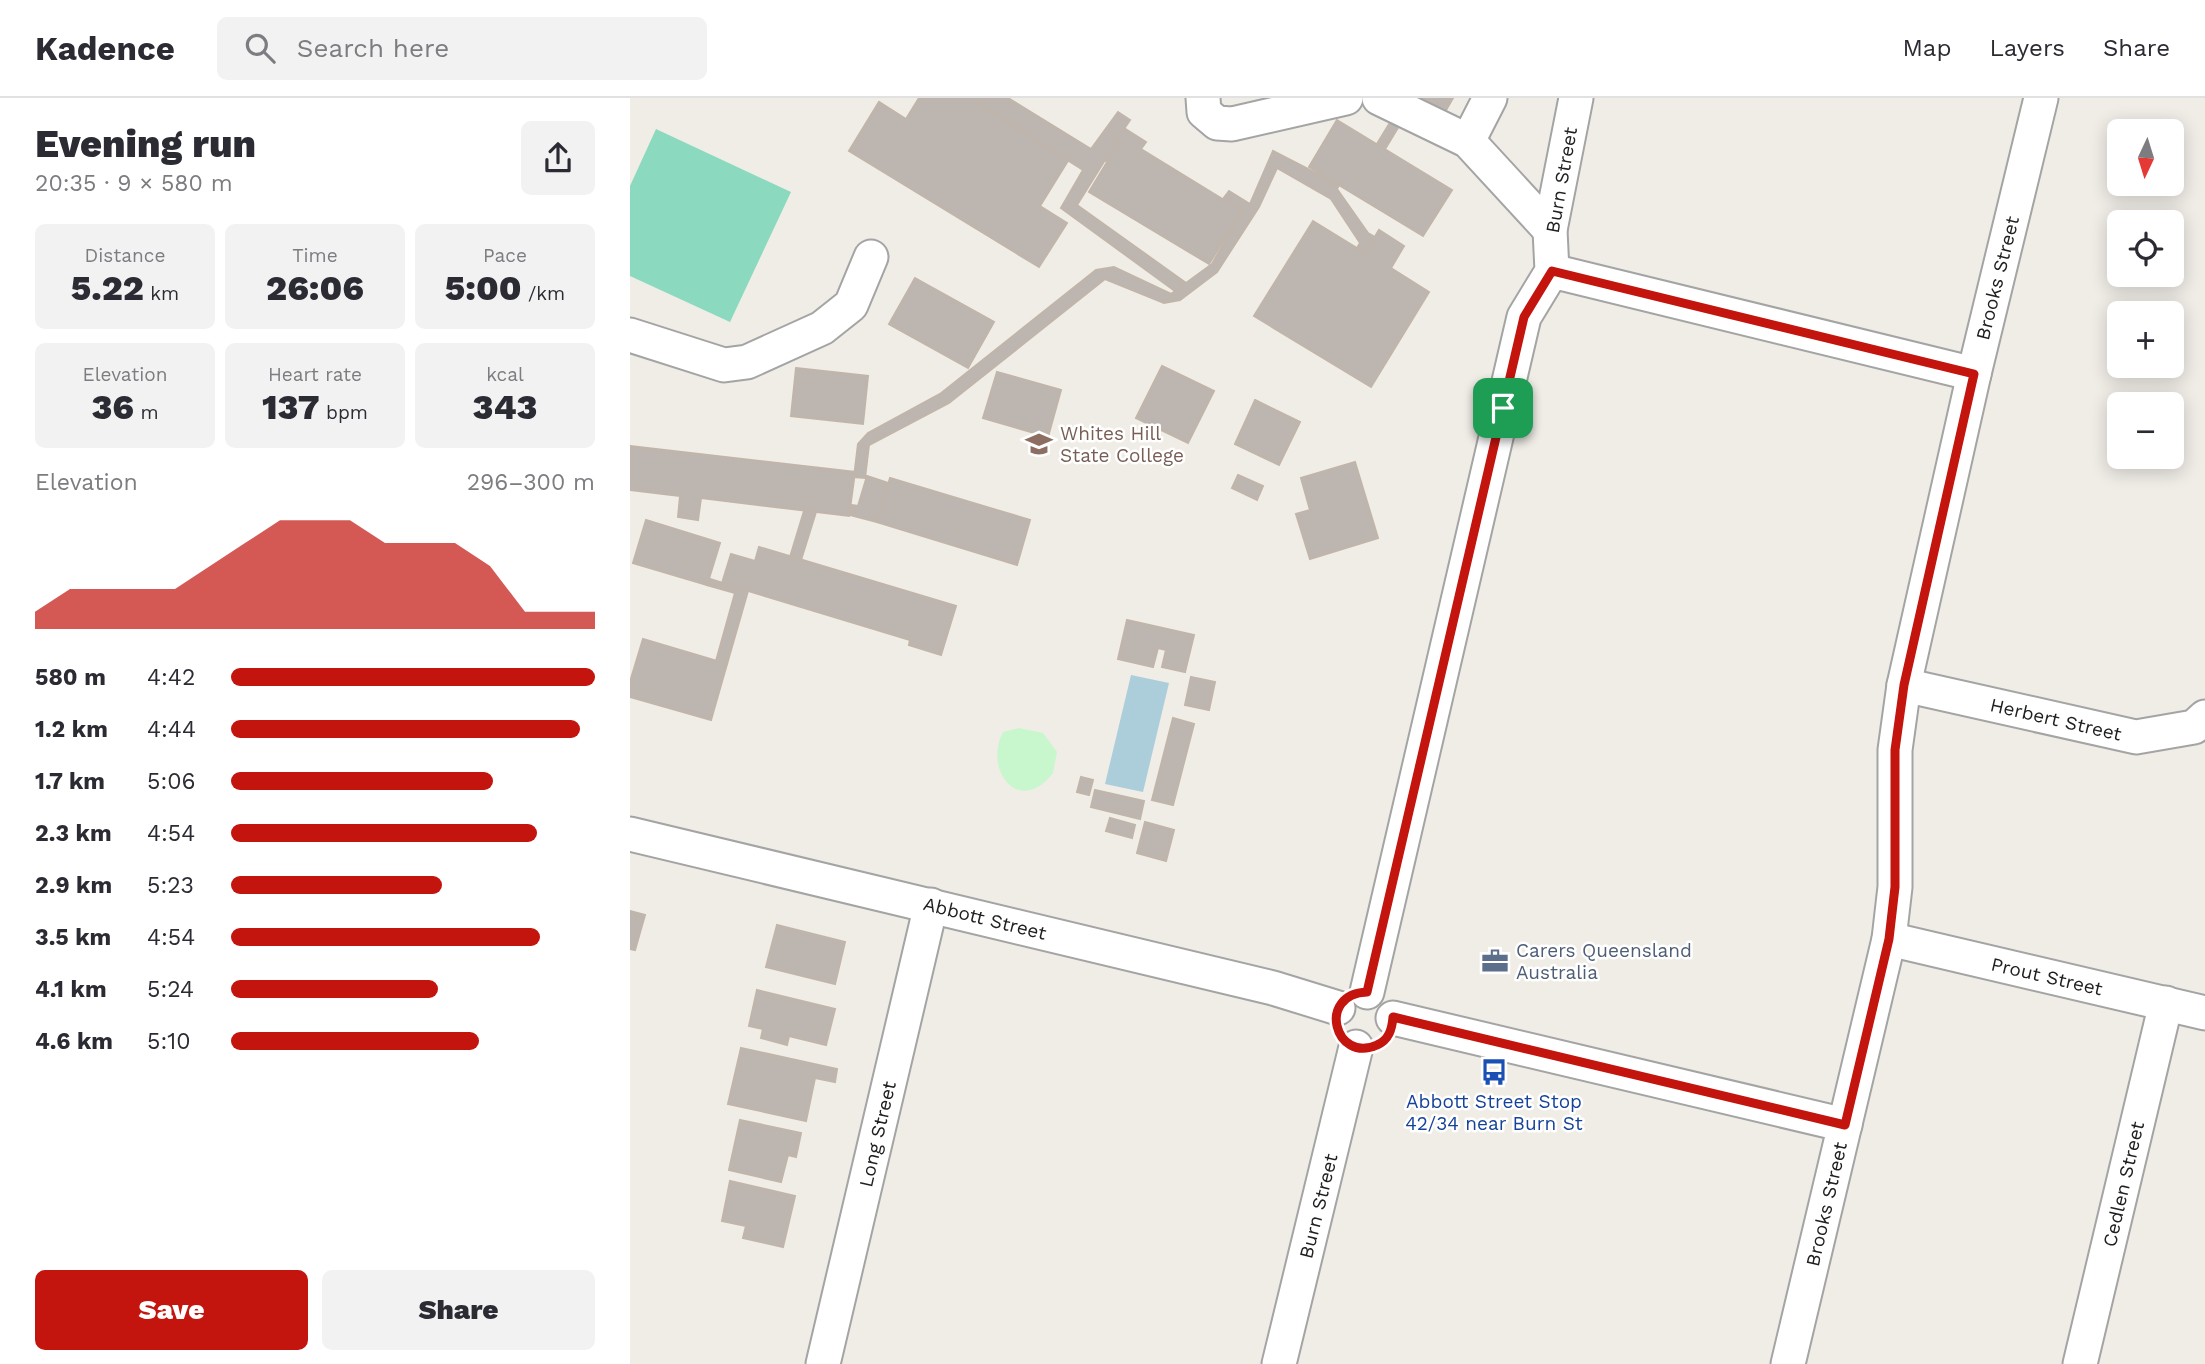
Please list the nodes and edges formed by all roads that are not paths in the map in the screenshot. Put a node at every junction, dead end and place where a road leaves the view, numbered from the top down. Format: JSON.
{"nodes":[{"id":1,"x":1203,"y":98,"type":"edge"},
{"id":2,"x":1346,"y":98,"type":"edge"},
{"id":3,"x":1379,"y":98,"type":"edge"},
{"id":4,"x":1490,"y":98,"type":"edge"},
{"id":5,"x":1576,"y":98,"type":"edge"},
{"id":6,"x":2041,"y":98,"type":"edge"},
{"id":7,"x":1468,"y":141,"type":"junction"},
{"id":8,"x":1550,"y":230,"type":"junction"},
{"id":9,"x":871,"y":257,"type":"dead end"},
{"id":10,"x":1552,"y":271,"type":"junction"},
{"id":11,"x":630,"y":335,"type":"edge"},
{"id":12,"x":1974,"y":374,"type":"junction"},
{"id":13,"x":1904,"y":685,"type":"junction"},
{"id":14,"x":2205,"y":717,"type":"edge"},
{"id":15,"x":630,"y":834,"type":"edge"},
{"id":16,"x":931,"y":905,"type":"junction"},
{"id":17,"x":1889,"y":939,"type":"junction"},
{"id":18,"x":1367,"y":992,"type":"junction"},
{"id":19,"x":2166,"y":1003,"type":"junction"},
{"id":20,"x":1338,"y":1008,"type":"junction"},
{"id":21,"x":2205,"y":1013,"type":"edge"},
{"id":22,"x":1393,"y":1017,"type":"junction"},
{"id":23,"x":1356,"y":1047,"type":"junction"},
{"id":24,"x":1845,"y":1125,"type":"junction"},
{"id":25,"x":822,"y":1364,"type":"edge"},
{"id":26,"x":1279,"y":1364,"type":"edge"},
{"id":27,"x":1788,"y":1364,"type":"edge"},
{"id":28,"x":2080,"y":1364,"type":"edge"}],
"edges":[{"from":1,"to":2,"type":"street"},
{"from":3,"to":7,"type":"street"},
{"from":4,"to":7,"type":"street"},
{"from":5,"to":8,"type":"street","name":"Burn Street"},
{"from":6,"to":12,"type":"street","name":"Brooks Street"},
{"from":7,"to":8,"type":"street"},
{"from":8,"to":10,"type":"street","name":"Burn Street"},
{"from":9,"to":11,"type":"street"},
{"from":10,"to":12,"type":"street"},
{"from":10,"to":18,"type":"street"},
{"from":12,"to":13,"type":"street","name":"Brooks Street"},
{"from":13,"to":14,"type":"street","name":"Herbert Street"},
{"from":13,"to":17,"type":"street","name":"Brooks Street"},
{"from":15,"to":16,"type":"street","name":"Abbott Street"},
{"from":16,"to":20,"type":"street","name":"Abbott Street"},
{"from":16,"to":25,"type":"street","name":"Long Street"},
{"from":17,"to":19,"type":"street","name":"Prout Street"},
{"from":17,"to":24,"type":"street","name":"Brooks Street"},
{"from":18,"to":20,"type":"street"},
{"from":18,"to":22,"type":"street"},
{"from":19,"to":21,"type":"street","name":"Prout Street"},
{"from":19,"to":28,"type":"street","name":"Cedlen Street"},
{"from":20,"to":23,"type":"street"},
{"from":22,"to":23,"type":"street"},
{"from":22,"to":24,"type":"street"},
{"from":23,"to":26,"type":"street","name":"Burn Street"},
{"from":24,"to":27,"type":"street","name":"Brooks Street"}]}
